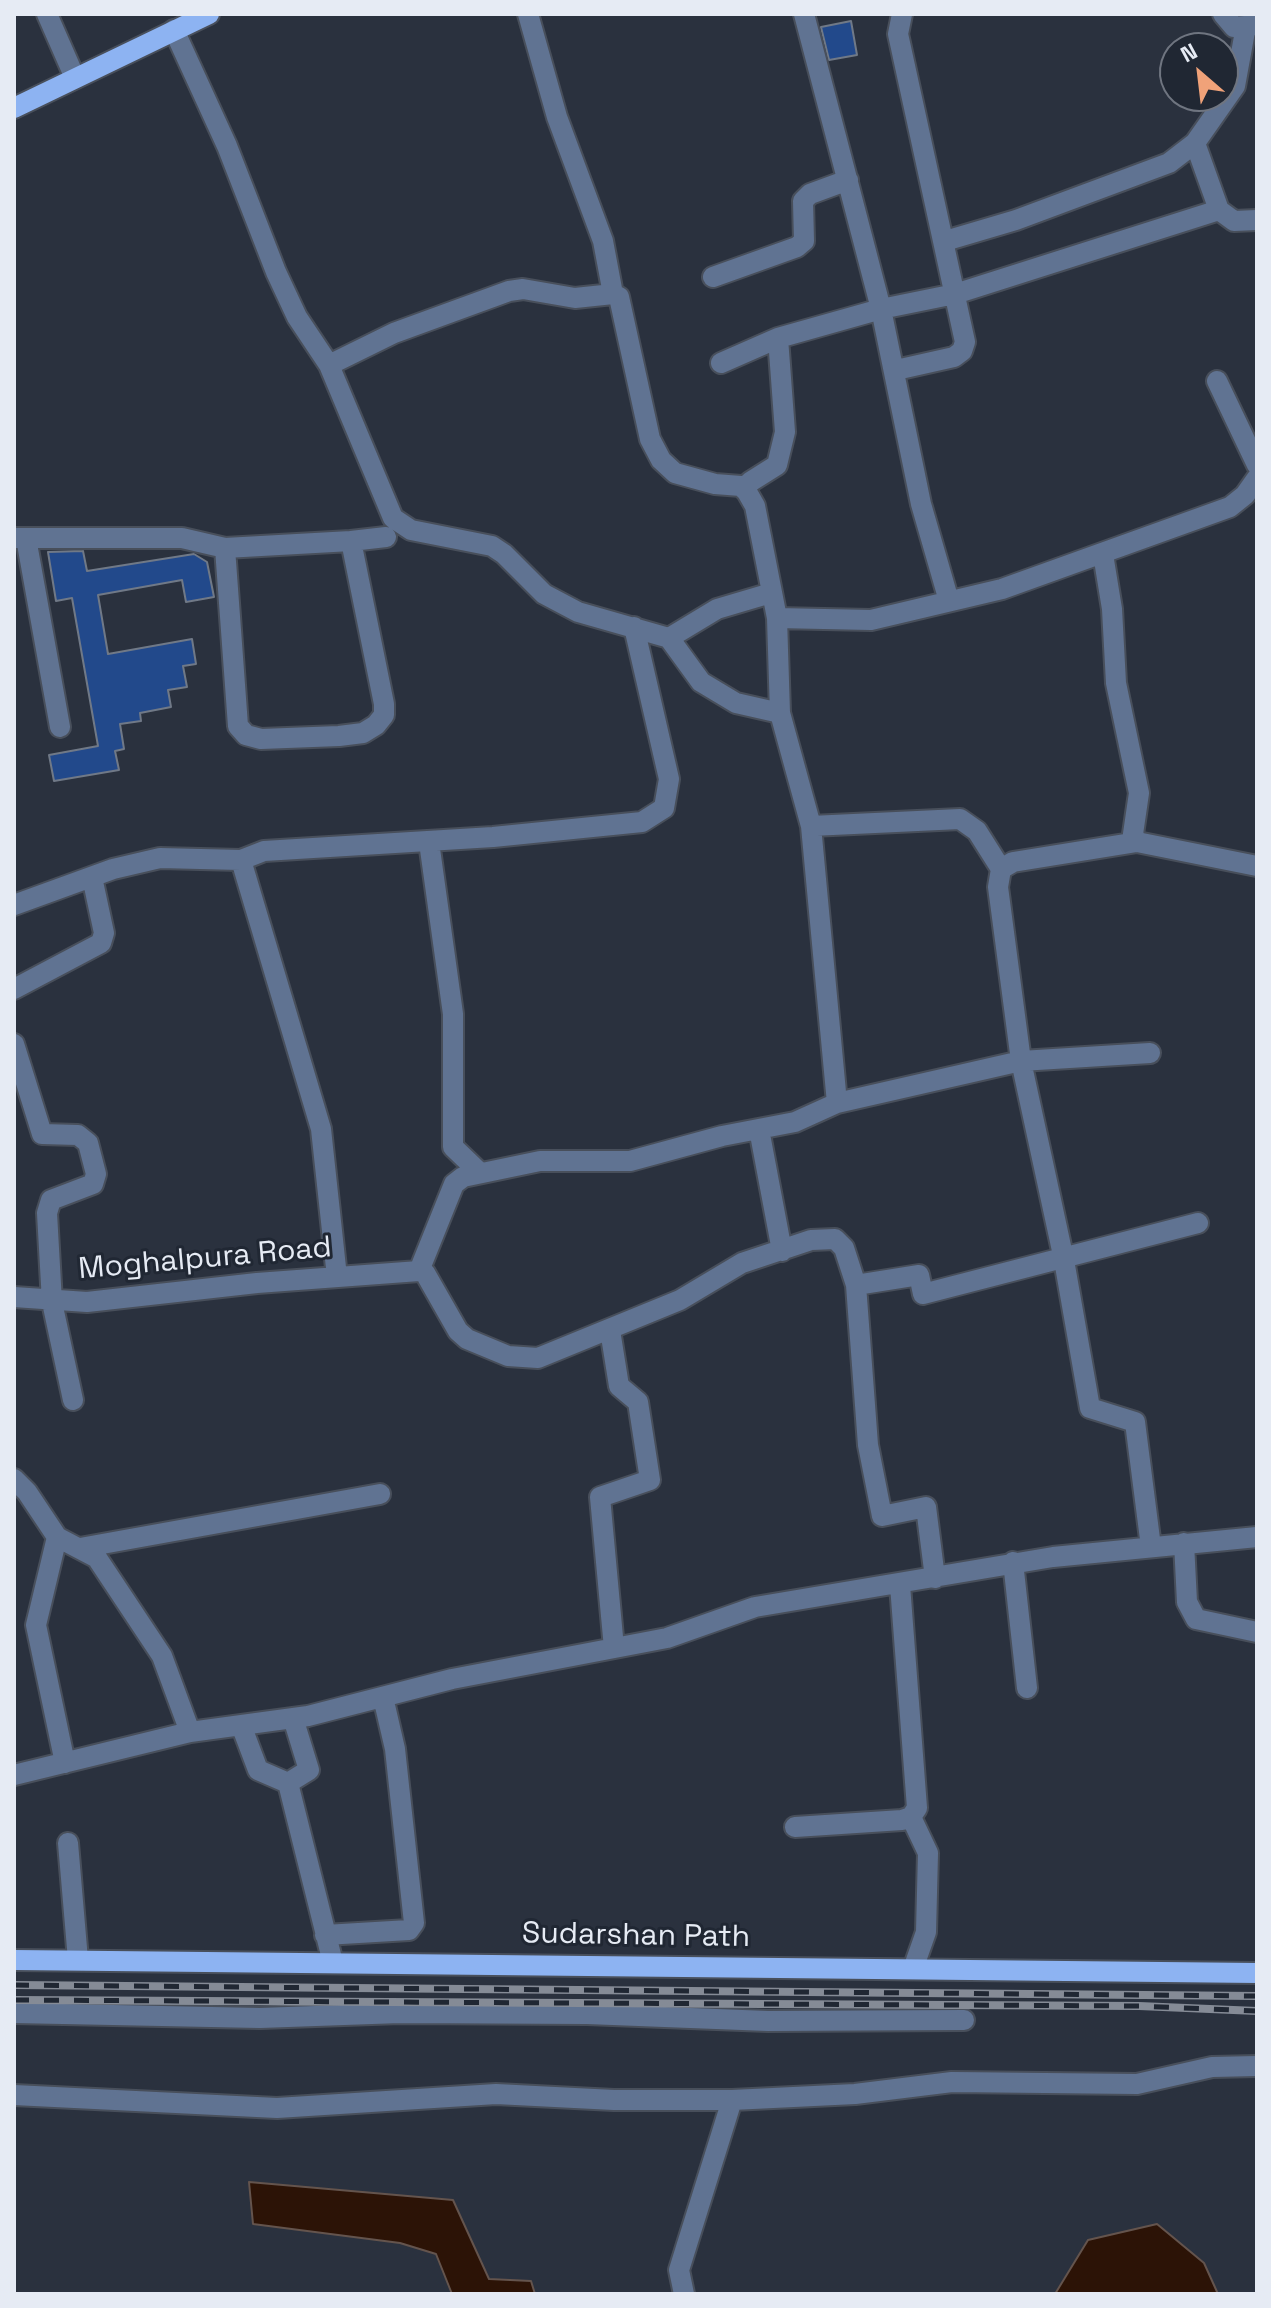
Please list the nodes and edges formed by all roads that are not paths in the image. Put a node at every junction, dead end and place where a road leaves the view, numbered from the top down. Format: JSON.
{"nodes":[{"id":1,"x":47,"y":14,"type":"edge"},
{"id":2,"x":209,"y":14,"type":"edge"},
{"id":3,"x":528,"y":14,"type":"edge"},
{"id":4,"x":804,"y":14,"type":"edge"},
{"id":5,"x":902,"y":14,"type":"edge"},
{"id":6,"x":1223,"y":14,"type":"edge"},
{"id":7,"x":1252,"y":26,"type":"edge"},
{"id":8,"x":174,"y":30,"type":"junction"},
{"id":9,"x":75,"y":78,"type":"junction"},
{"id":10,"x":14,"y":108,"type":"edge"},
{"id":11,"x":1195,"y":143,"type":"junction"},
{"id":12,"x":848,"y":180,"type":"junction"},
{"id":13,"x":1219,"y":210,"type":"junction"},
{"id":14,"x":1257,"y":220,"type":"edge"},
{"id":15,"x":945,"y":241,"type":"junction"},
{"id":16,"x":713,"y":277,"type":"dead end"},
{"id":17,"x":613,"y":294,"type":"junction"},
{"id":18,"x":955,"y":294,"type":"junction"},
{"id":19,"x":881,"y":309,"type":"junction"},
{"id":20,"x":778,"y":338,"type":"junction"},
{"id":21,"x":721,"y":363,"type":"dead end"},
{"id":22,"x":329,"y":365,"type":"junction"},
{"id":23,"x":896,"y":370,"type":"junction"},
{"id":24,"x":1217,"y":381,"type":"dead end"},
{"id":25,"x":1257,"y":465,"type":"edge"},
{"id":26,"x":1257,"y":478,"type":"edge"},
{"id":27,"x":750,"y":482,"type":"dead end"},
{"id":28,"x":386,"y":537,"type":"dead end"},
{"id":29,"x":20,"y":538,"type":"edge"},
{"id":30,"x":351,"y":541,"type":"junction"},
{"id":31,"x":225,"y":548,"type":"junction"},
{"id":32,"x":1103,"y":554,"type":"junction"},
{"id":33,"x":771,"y":593,"type":"junction"},
{"id":34,"x":949,"y":601,"type":"junction"},
{"id":35,"x":777,"y":618,"type":"junction"},
{"id":36,"x":634,"y":627,"type":"junction"},
{"id":37,"x":669,"y":638,"type":"junction"},
{"id":38,"x":780,"y":713,"type":"junction"},
{"id":39,"x":60,"y":727,"type":"dead end"},
{"id":40,"x":811,"y":826,"type":"junction"},
{"id":41,"x":429,"y":842,"type":"junction"},
{"id":42,"x":1137,"y":842,"type":"junction"},
{"id":43,"x":241,"y":860,"type":"junction"},
{"id":44,"x":1257,"y":866,"type":"edge"},
{"id":45,"x":1001,"y":869,"type":"junction"},
{"id":46,"x":92,"y":877,"type":"junction"},
{"id":47,"x":14,"y":905,"type":"edge"},
{"id":48,"x":14,"y":989,"type":"edge"},
{"id":49,"x":14,"y":1044,"type":"edge"},
{"id":50,"x":1150,"y":1053,"type":"dead end"},
{"id":51,"x":1021,"y":1061,"type":"junction"},
{"id":52,"x":837,"y":1103,"type":"junction"},
{"id":53,"x":759,"y":1129,"type":"junction"},
{"id":54,"x":479,"y":1172,"type":"junction"},
{"id":55,"x":1198,"y":1223,"type":"dead end"},
{"id":56,"x":782,"y":1251,"type":"junction"},
{"id":57,"x":1064,"y":1260,"type":"junction"},
{"id":58,"x":410,"y":1271,"type":"junction"},
{"id":59,"x":337,"y":1277,"type":"junction"},
{"id":60,"x":856,"y":1285,"type":"junction"},
{"id":61,"x":14,"y":1297,"type":"edge"},
{"id":62,"x":52,"y":1302,"type":"junction"},
{"id":63,"x":610,"y":1330,"type":"junction"},
{"id":64,"x":73,"y":1400,"type":"dead end"},
{"id":65,"x":14,"y":1479,"type":"edge"},
{"id":66,"x":380,"y":1494,"type":"dead end"},
{"id":67,"x":57,"y":1537,"type":"junction"},
{"id":68,"x":1257,"y":1537,"type":"edge"},
{"id":69,"x":1184,"y":1543,"type":"junction"},
{"id":70,"x":1151,"y":1547,"type":"junction"},
{"id":71,"x":80,"y":1548,"type":"junction"},
{"id":72,"x":1013,"y":1562,"type":"junction"},
{"id":73,"x":935,"y":1578,"type":"junction"},
{"id":74,"x":900,"y":1585,"type":"junction"},
{"id":75,"x":1257,"y":1632,"type":"edge"},
{"id":76,"x":614,"y":1648,"type":"junction"},
{"id":77,"x":1027,"y":1688,"type":"dead end"},
{"id":78,"x":383,"y":1697,"type":"junction"},
{"id":79,"x":293,"y":1718,"type":"junction"},
{"id":80,"x":241,"y":1725,"type":"junction"},
{"id":81,"x":190,"y":1732,"type":"junction"},
{"id":82,"x":65,"y":1763,"type":"junction"},
{"id":83,"x":14,"y":1775,"type":"edge"},
{"id":84,"x":288,"y":1783,"type":"junction"},
{"id":85,"x":911,"y":1817,"type":"junction"},
{"id":86,"x":795,"y":1827,"type":"dead end"},
{"id":87,"x":68,"y":1843,"type":"dead end"},
{"id":88,"x":374,"y":1932,"type":"junction"},
{"id":89,"x":325,"y":1935,"type":"junction"},
{"id":90,"x":14,"y":1960,"type":"edge"},
{"id":91,"x":78,"y":1960,"type":"junction"},
{"id":92,"x":333,"y":1963,"type":"junction"},
{"id":93,"x":381,"y":1964,"type":"junction"},
{"id":94,"x":913,"y":1969,"type":"junction"},
{"id":95,"x":1257,"y":1973,"type":"edge"},
{"id":96,"x":14,"y":2013,"type":"edge"},
{"id":97,"x":964,"y":2020,"type":"dead end"},
{"id":98,"x":1257,"y":2066,"type":"edge"},
{"id":99,"x":14,"y":2095,"type":"edge"},
{"id":100,"x":732,"y":2100,"type":"junction"},
{"id":101,"x":684,"y":2294,"type":"edge"}],
"edges":[{"from":1,"to":9,"type":"street"},
{"from":2,"to":8,"type":"main road"},
{"from":3,"to":17,"type":"street"},
{"from":4,"to":12,"type":"street"},
{"from":5,"to":15,"type":"street"},
{"from":6,"to":7,"type":"street"},
{"from":7,"to":11,"type":"street"},
{"from":8,"to":9,"type":"main road"},
{"from":8,"to":22,"type":"street"},
{"from":9,"to":10,"type":"main road"},
{"from":11,"to":13,"type":"street"},
{"from":11,"to":15,"type":"street"},
{"from":12,"to":16,"type":"street"},
{"from":12,"to":19,"type":"street"},
{"from":13,"to":14,"type":"street"},
{"from":13,"to":18,"type":"street"},
{"from":15,"to":18,"type":"street"},
{"from":17,"to":22,"type":"street"},
{"from":17,"to":33,"type":"street"},
{"from":18,"to":19,"type":"street"},
{"from":18,"to":23,"type":"street"},
{"from":19,"to":20,"type":"street"},
{"from":19,"to":23,"type":"street"},
{"from":20,"to":21,"type":"street"},
{"from":20,"to":27,"type":"street"},
{"from":22,"to":36,"type":"street"},
{"from":23,"to":34,"type":"street"},
{"from":24,"to":25,"type":"street"},
{"from":26,"to":32,"type":"street"},
{"from":28,"to":30,"type":"street"},
{"from":29,"to":31,"type":"street"},
{"from":29,"to":39,"type":"street"},
{"from":30,"to":31,"type":"street"},
{"from":30,"to":31,"type":"street"},
{"from":32,"to":34,"type":"street"},
{"from":32,"to":42,"type":"street"},
{"from":33,"to":35,"type":"street"},
{"from":33,"to":37,"type":"street"},
{"from":34,"to":35,"type":"street"},
{"from":35,"to":38,"type":"street"},
{"from":36,"to":37,"type":"street"},
{"from":36,"to":41,"type":"street"},
{"from":37,"to":38,"type":"street"},
{"from":38,"to":40,"type":"street"},
{"from":40,"to":45,"type":"street"},
{"from":40,"to":52,"type":"street"},
{"from":41,"to":43,"type":"street"},
{"from":41,"to":54,"type":"street"},
{"from":42,"to":44,"type":"street"},
{"from":42,"to":45,"type":"street"},
{"from":43,"to":46,"type":"street"},
{"from":43,"to":59,"type":"street"},
{"from":45,"to":51,"type":"street"},
{"from":46,"to":47,"type":"street"},
{"from":46,"to":48,"type":"street"},
{"from":49,"to":62,"type":"street"},
{"from":50,"to":51,"type":"street"},
{"from":51,"to":52,"type":"street"},
{"from":51,"to":57,"type":"street"},
{"from":52,"to":53,"type":"street"},
{"from":53,"to":54,"type":"street"},
{"from":53,"to":56,"type":"street"},
{"from":54,"to":58,"type":"street"},
{"from":55,"to":57,"type":"street"},
{"from":56,"to":60,"type":"street"},
{"from":56,"to":63,"type":"street"},
{"from":57,"to":60,"type":"street"},
{"from":57,"to":70,"type":"street"},
{"from":58,"to":59,"type":"street","name":"Moghalpura Road"},
{"from":58,"to":63,"type":"street"},
{"from":59,"to":62,"type":"street","name":"Moghalpura Road"},
{"from":60,"to":73,"type":"street"},
{"from":61,"to":62,"type":"street","name":"Moghalpura Road"},
{"from":62,"to":64,"type":"street"},
{"from":63,"to":76,"type":"street"},
{"from":65,"to":67,"type":"street"},
{"from":66,"to":71,"type":"street"},
{"from":67,"to":71,"type":"street"},
{"from":67,"to":82,"type":"street"},
{"from":68,"to":69,"type":"street"},
{"from":69,"to":70,"type":"street"},
{"from":69,"to":75,"type":"street"},
{"from":70,"to":72,"type":"street"},
{"from":71,"to":81,"type":"street"},
{"from":72,"to":73,"type":"street"},
{"from":72,"to":77,"type":"street"},
{"from":73,"to":74,"type":"street"},
{"from":74,"to":76,"type":"street"},
{"from":74,"to":85,"type":"street"},
{"from":76,"to":78,"type":"street"},
{"from":78,"to":79,"type":"street"},
{"from":78,"to":88,"type":"street"},
{"from":79,"to":80,"type":"street"},
{"from":79,"to":84,"type":"street"},
{"from":80,"to":81,"type":"street"},
{"from":80,"to":84,"type":"street"},
{"from":81,"to":82,"type":"street"},
{"from":82,"to":83,"type":"street"},
{"from":84,"to":89,"type":"street"},
{"from":85,"to":86,"type":"street"},
{"from":85,"to":94,"type":"street"},
{"from":87,"to":91,"type":"street"},
{"from":88,"to":89,"type":"street"},
{"from":88,"to":93,"type":"street"},
{"from":89,"to":92,"type":"street"},
{"from":90,"to":91,"type":"main road","name":"Sudarshan Path"},
{"from":91,"to":92,"type":"main road","name":"Sudarshan Path"},
{"from":92,"to":93,"type":"main road","name":"Sudarshan Path"},
{"from":93,"to":94,"type":"main road","name":"Sudarshan Path"},
{"from":94,"to":95,"type":"main road","name":"Sudarshan Path"},
{"from":96,"to":97,"type":"street"},
{"from":98,"to":100,"type":"street"},
{"from":99,"to":100,"type":"street"},
{"from":100,"to":101,"type":"street"}]}
